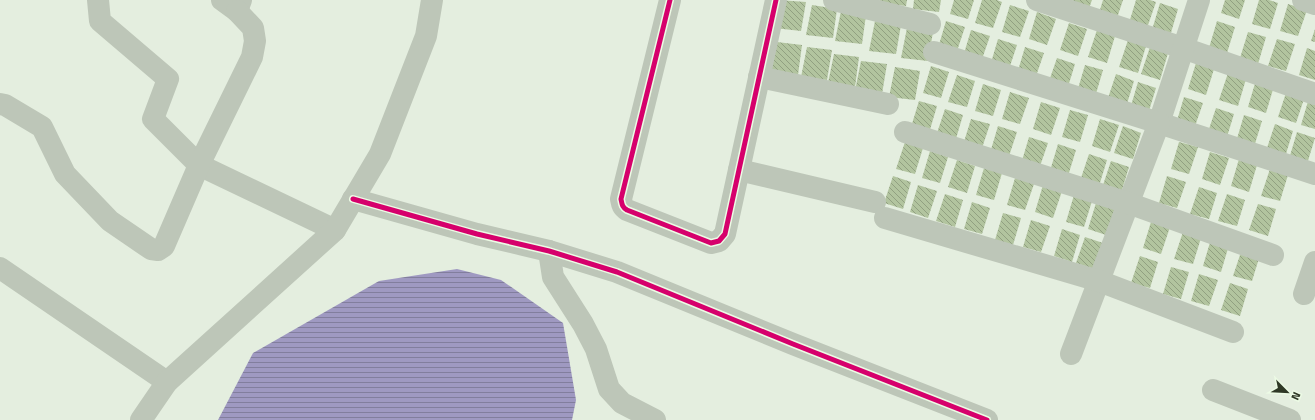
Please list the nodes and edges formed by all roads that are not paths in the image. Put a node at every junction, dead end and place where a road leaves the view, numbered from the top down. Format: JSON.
{"nodes":[{"id":1,"x":98,"y":0,"type":"edge"},
{"id":2,"x":432,"y":0,"type":"edge"},
{"id":3,"x":670,"y":0,"type":"edge"},
{"id":4,"x":776,"y":0,"type":"edge"},
{"id":5,"x":834,"y":0,"type":"edge"},
{"id":6,"x":1037,"y":0,"type":"edge"},
{"id":7,"x":1199,"y":0,"type":"edge"},
{"id":8,"x":1302,"y":0,"type":"edge"},
{"id":9,"x":234,"y":4,"type":"edge"},
{"id":10,"x":1315,"y":4,"type":"edge"},
{"id":11,"x":930,"y":24,"type":"dead end"},
{"id":12,"x":1183,"y":48,"type":"junction"},
{"id":13,"x":934,"y":52,"type":"dead end"},
{"id":14,"x":759,"y":77,"type":"junction"},
{"id":15,"x":1315,"y":94,"type":"edge"},
{"id":16,"x":0,"y":104,"type":"edge"},
{"id":17,"x":888,"y":104,"type":"dead end"},
{"id":18,"x":1159,"y":123,"type":"junction"},
{"id":19,"x":905,"y":132,"type":"dead end"},
{"id":20,"x":199,"y":165,"type":"junction"},
{"id":21,"x":739,"y":170,"type":"junction"},
{"id":22,"x":1315,"y":174,"type":"edge"},
{"id":23,"x":354,"y":200,"type":"junction"},
{"id":24,"x":1128,"y":203,"type":"junction"},
{"id":25,"x":335,"y":230,"type":"junction"},
{"id":26,"x":549,"y":251,"type":"junction"},
{"id":27,"x":1273,"y":255,"type":"dead end"},
{"id":28,"x":1315,"y":262,"type":"edge"},
{"id":29,"x":0,"y":268,"type":"edge"},
{"id":30,"x":1099,"y":281,"type":"junction"},
{"id":31,"x":1304,"y":294,"type":"dead end"},
{"id":32,"x":1233,"y":332,"type":"dead end"},
{"id":33,"x":1071,"y":354,"type":"dead end"},
{"id":34,"x":167,"y":382,"type":"junction"},
{"id":35,"x":1213,"y":390,"type":"dead end"},
{"id":36,"x":141,"y":420,"type":"edge"},
{"id":37,"x":655,"y":420,"type":"edge"},
{"id":38,"x":987,"y":420,"type":"edge"},
{"id":39,"x":1290,"y":420,"type":"edge"}],
"edges":[{"from":1,"to":20,"type":"street"},
{"from":2,"to":23,"type":"street"},
{"from":3,"to":21,"type":"street"},
{"from":4,"to":14,"type":"street"},
{"from":5,"to":11,"type":"street"},
{"from":6,"to":12,"type":"street"},
{"from":7,"to":12,"type":"street"},
{"from":8,"to":10,"type":"street"},
{"from":9,"to":20,"type":"street"},
{"from":12,"to":15,"type":"street"},
{"from":12,"to":18,"type":"street"},
{"from":13,"to":18,"type":"street"},
{"from":14,"to":17,"type":"street"},
{"from":14,"to":21,"type":"street"},
{"from":16,"to":20,"type":"street"},
{"from":18,"to":22,"type":"street"},
{"from":18,"to":24,"type":"street"},
{"from":19,"to":24,"type":"street"},
{"from":20,"to":25,"type":"street"},
{"from":21,"to":30,"type":"street"},
{"from":23,"to":25,"type":"street"},
{"from":23,"to":26,"type":"street"},
{"from":24,"to":27,"type":"street"},
{"from":24,"to":30,"type":"street"},
{"from":25,"to":34,"type":"street"},
{"from":26,"to":37,"type":"street"},
{"from":26,"to":38,"type":"street"},
{"from":28,"to":31,"type":"street"},
{"from":29,"to":34,"type":"street"},
{"from":30,"to":32,"type":"street"},
{"from":30,"to":33,"type":"street"},
{"from":34,"to":36,"type":"street"},
{"from":35,"to":39,"type":"street"}]}
